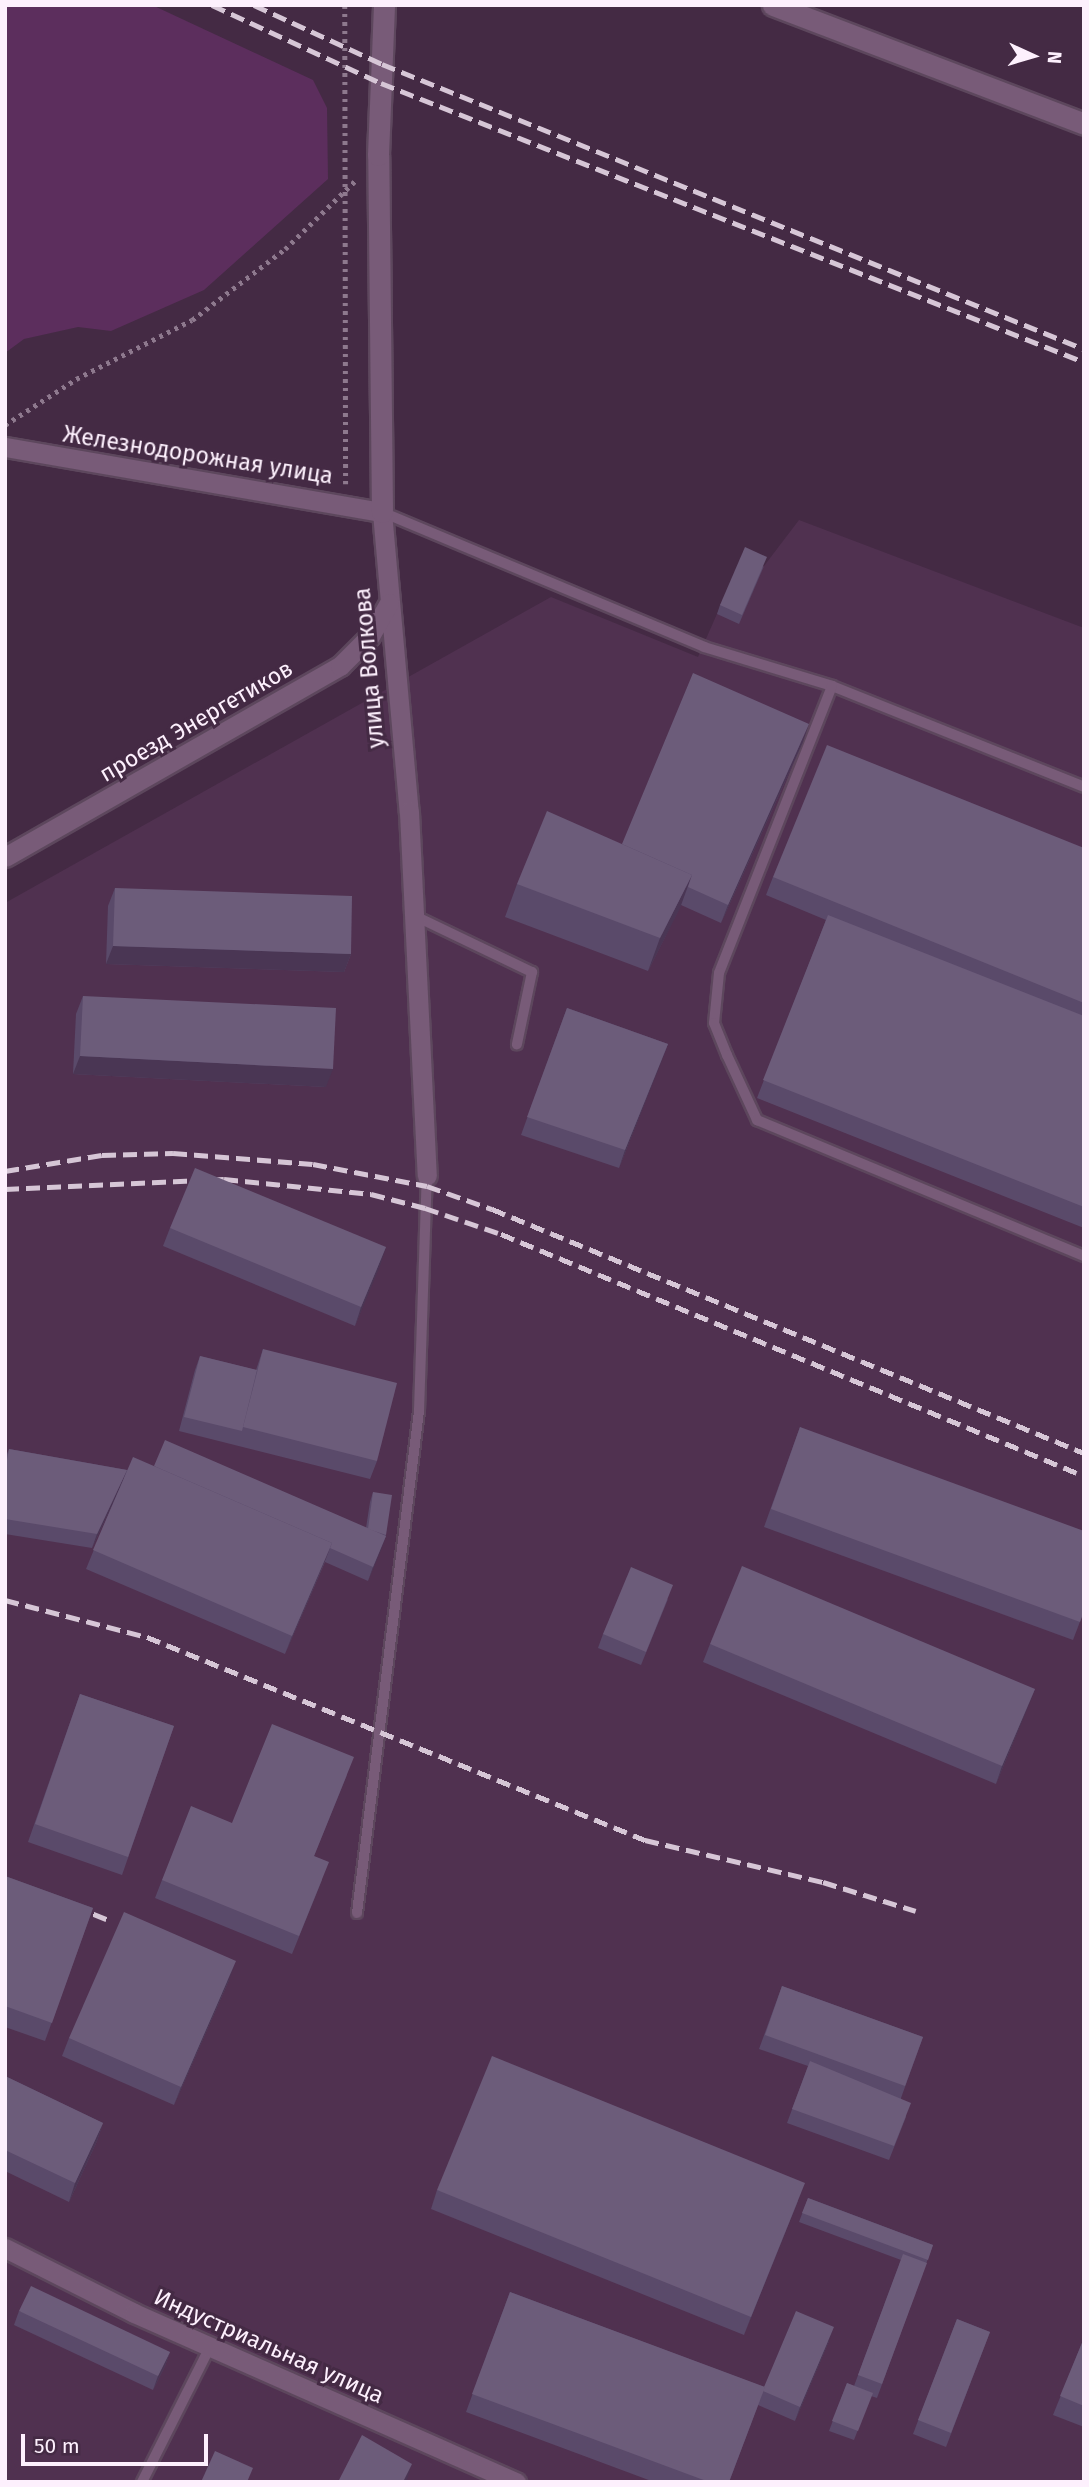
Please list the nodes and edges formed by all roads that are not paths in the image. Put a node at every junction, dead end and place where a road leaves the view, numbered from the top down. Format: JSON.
{"nodes":[{"id":1,"x":384,"y":5,"type":"edge"},
{"id":2,"x":773,"y":5,"type":"edge"},
{"id":3,"x":1084,"y":124,"type":"edge"},
{"id":4,"x":5,"y":447,"type":"edge"},
{"id":5,"x":382,"y":512,"type":"junction"},
{"id":6,"x":389,"y":603,"type":"junction"},
{"id":7,"x":832,"y":685,"type":"junction"},
{"id":8,"x":1084,"y":787,"type":"edge"},
{"id":9,"x":5,"y":857,"type":"edge"},
{"id":10,"x":415,"y":916,"type":"junction"},
{"id":11,"x":517,"y":1044,"type":"dead end"},
{"id":12,"x":427,"y":1176,"type":"joint"},
{"id":13,"x":1084,"y":1256,"type":"edge"},
{"id":14,"x":357,"y":1913,"type":"dead end"},
{"id":15,"x":5,"y":2248,"type":"edge"},
{"id":16,"x":210,"y":2347,"type":"junction"},
{"id":17,"x":142,"y":2482,"type":"edge"},
{"id":18,"x":516,"y":2482,"type":"edge"}],
"edges":[{"from":1,"to":5,"type":"street","name":"улица Волкова"},
{"from":2,"to":3,"type":"street"},
{"from":4,"to":5,"type":"street","name":"Железнодорожная улица"},
{"from":5,"to":6,"type":"street","name":"улица Волкова"},
{"from":5,"to":7,"type":"lane"},
{"from":6,"to":9,"type":"street","name":"проезд Энергетиков"},
{"from":6,"to":10,"type":"street","name":"улица Волкова"},
{"from":7,"to":8,"type":"lane"},
{"from":7,"to":13,"type":"lane"},
{"from":10,"to":11,"type":"lane"},
{"from":10,"to":12,"type":"street","name":"улица Волкова"},
{"from":12,"to":14,"type":"lane"},
{"from":15,"to":16,"type":"street","name":"Индустриальная улица"},
{"from":16,"to":17,"type":"lane"},
{"from":16,"to":18,"type":"street","name":"Индустриальная улица"}]}
